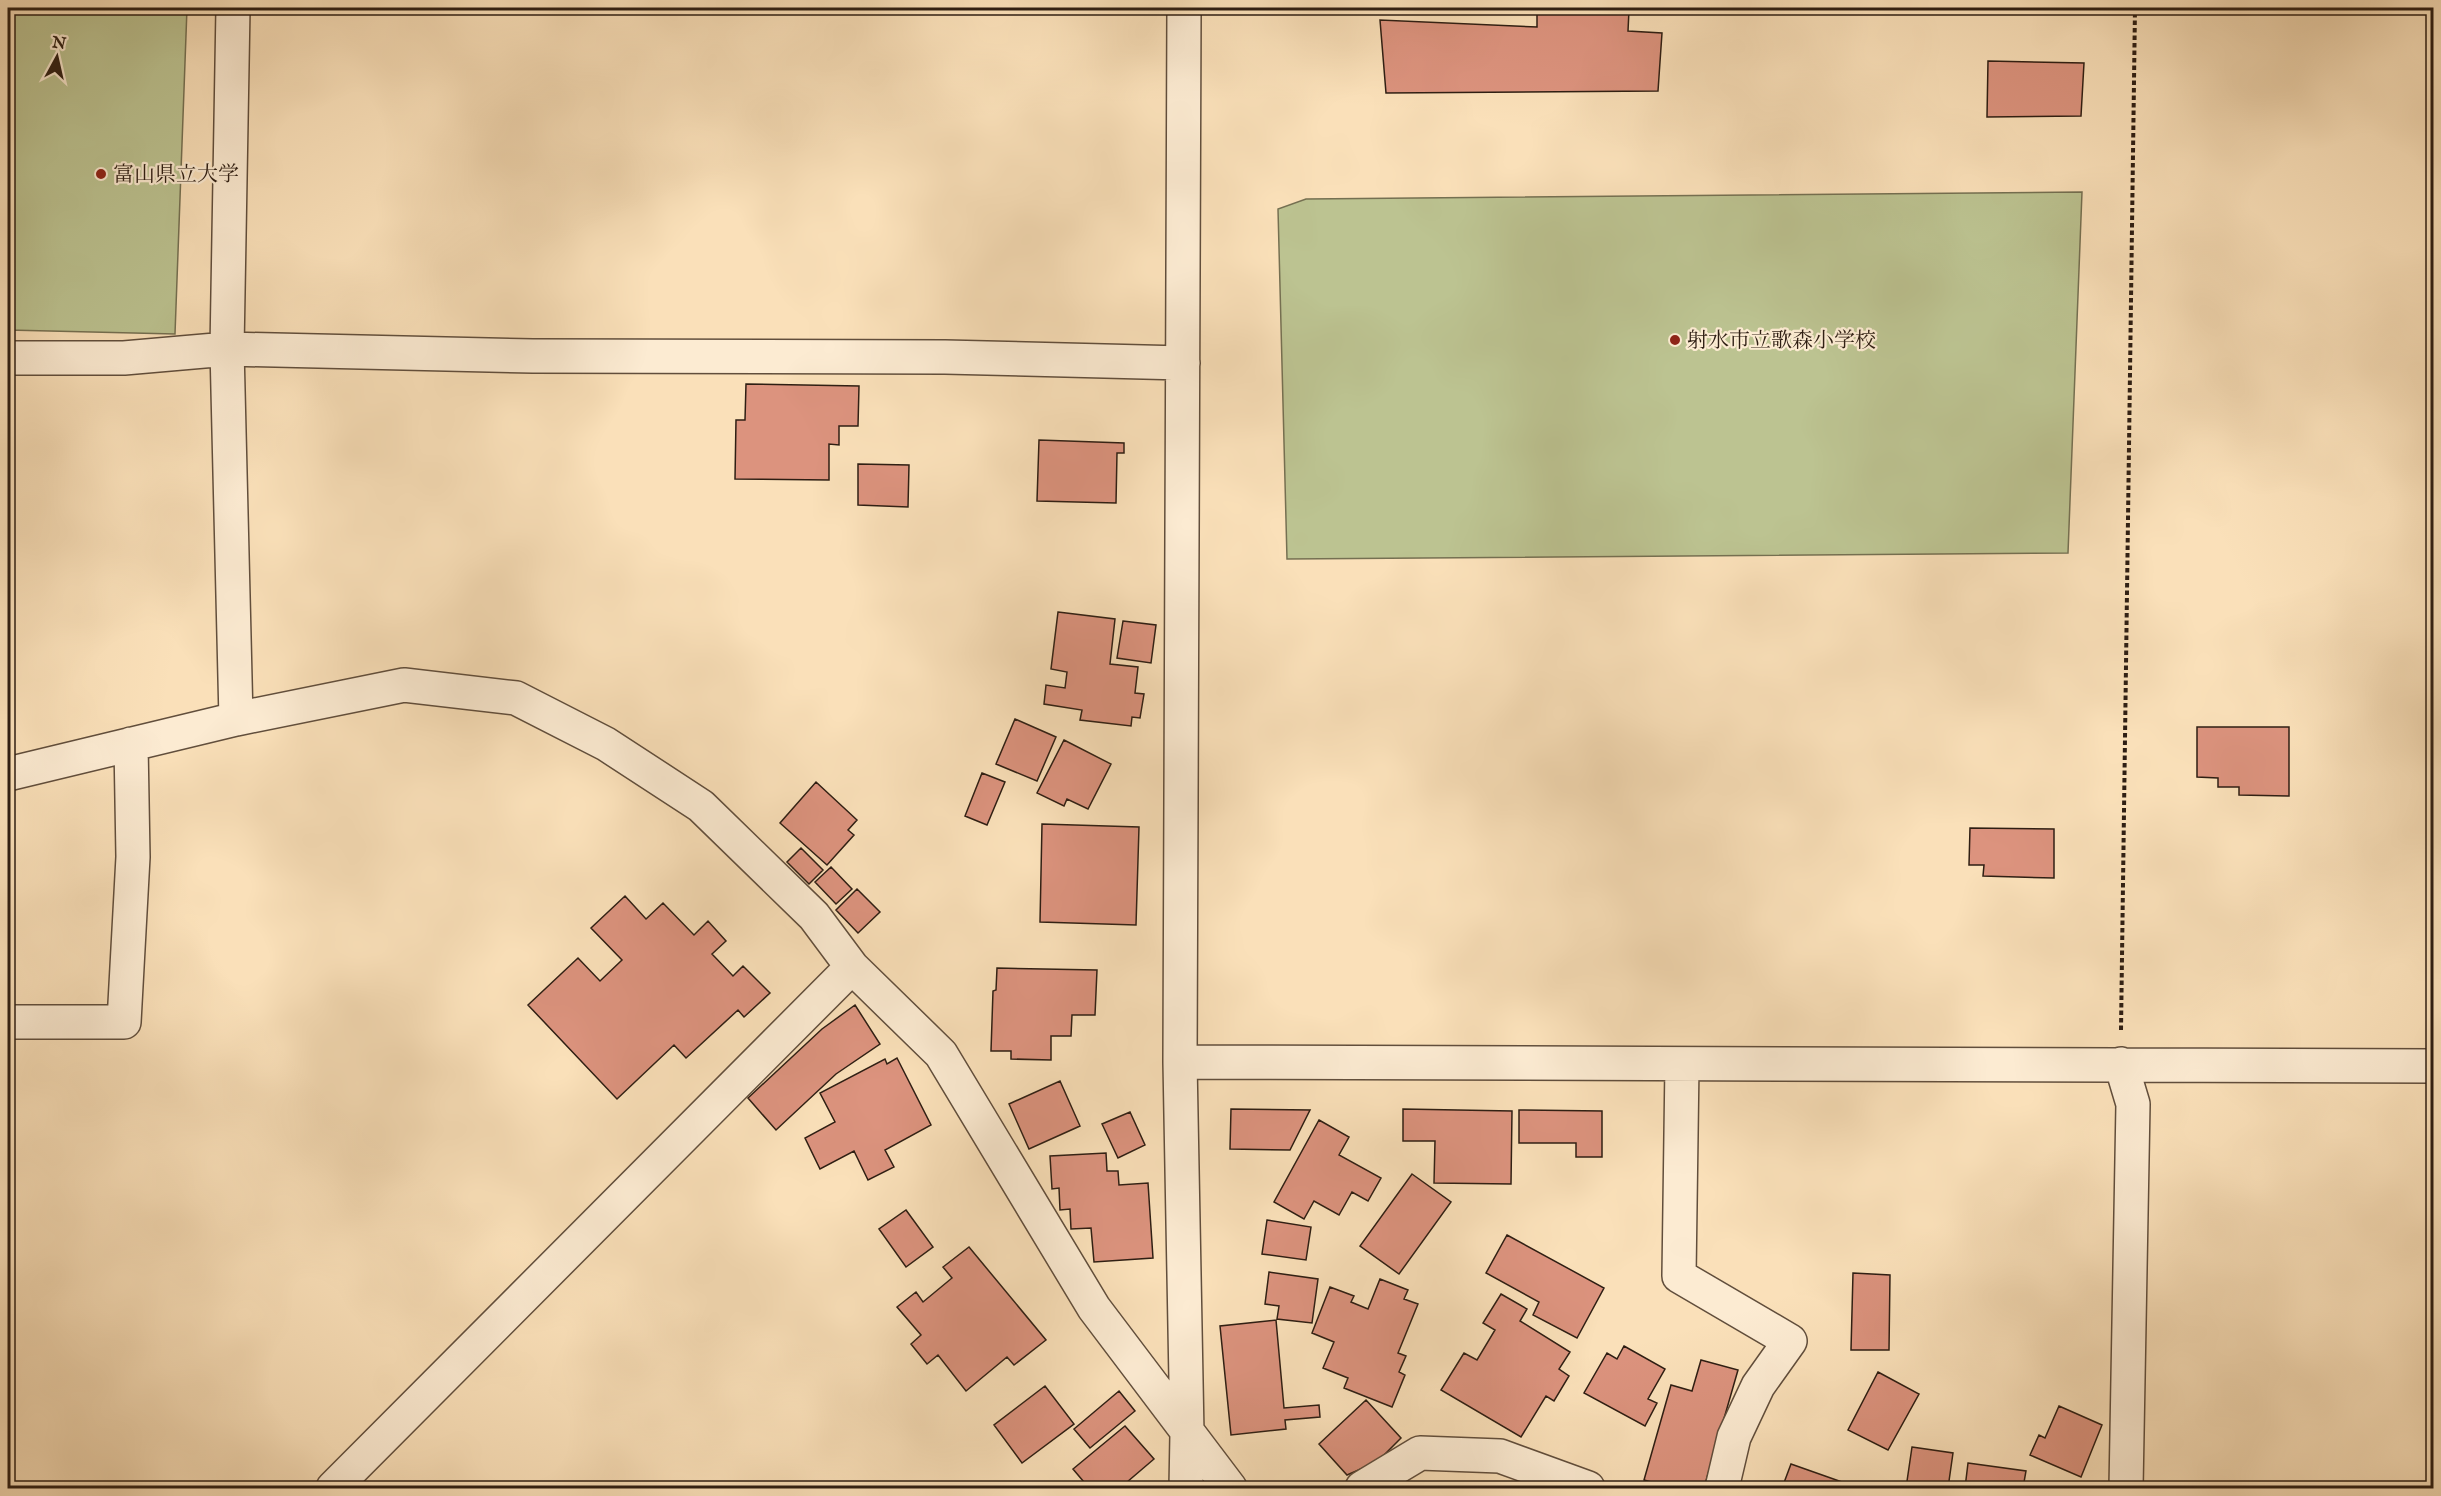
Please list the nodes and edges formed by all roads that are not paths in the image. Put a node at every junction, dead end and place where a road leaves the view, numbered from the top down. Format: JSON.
{"nodes":[{"id":1,"x":233,"y":8,"type":"edge"},
{"id":2,"x":1184,"y":8,"type":"edge"},
{"id":3,"x":226,"y":349,"type":"junction"},
{"id":4,"x":8,"y":358,"type":"edge"},
{"id":5,"x":1183,"y":363,"type":"junction"},
{"id":6,"x":236,"y":719,"type":"junction"},
{"id":7,"x":131,"y":744,"type":"junction"},
{"id":8,"x":8,"y":774,"type":"edge"},
{"id":9,"x":852,"y":967,"type":"junction"},
{"id":10,"x":8,"y":1022,"type":"edge"},
{"id":11,"x":1180,"y":1062,"type":"junction"},
{"id":12,"x":1682,"y":1064,"type":"junction"},
{"id":13,"x":2121,"y":1064,"type":"junction"},
{"id":14,"x":2433,"y":1066,"type":"edge"},
{"id":15,"x":1188,"y":1434,"type":"junction"},
{"id":16,"x":333,"y":1488,"type":"edge"},
{"id":17,"x":1186,"y":1488,"type":"edge"},
{"id":18,"x":1230,"y":1488,"type":"edge"},
{"id":19,"x":1362,"y":1488,"type":"edge"},
{"id":20,"x":1588,"y":1488,"type":"edge"},
{"id":21,"x":1722,"y":1488,"type":"edge"},
{"id":22,"x":2126,"y":1488,"type":"edge"}],
"edges":[{"from":1,"to":3,"type":"street"},
{"from":2,"to":5,"type":"street"},
{"from":3,"to":4,"type":"street"},
{"from":3,"to":5,"type":"street"},
{"from":3,"to":6,"type":"street"},
{"from":5,"to":11,"type":"street"},
{"from":6,"to":7,"type":"street"},
{"from":6,"to":9,"type":"street"},
{"from":7,"to":8,"type":"street"},
{"from":7,"to":10,"type":"street"},
{"from":9,"to":15,"type":"street"},
{"from":9,"to":16,"type":"street"},
{"from":11,"to":12,"type":"street"},
{"from":11,"to":15,"type":"street"},
{"from":12,"to":13,"type":"street"},
{"from":12,"to":21,"type":"street"},
{"from":13,"to":14,"type":"street"},
{"from":13,"to":22,"type":"street"},
{"from":15,"to":17,"type":"street"},
{"from":15,"to":18,"type":"street"},
{"from":19,"to":20,"type":"street"}]}
